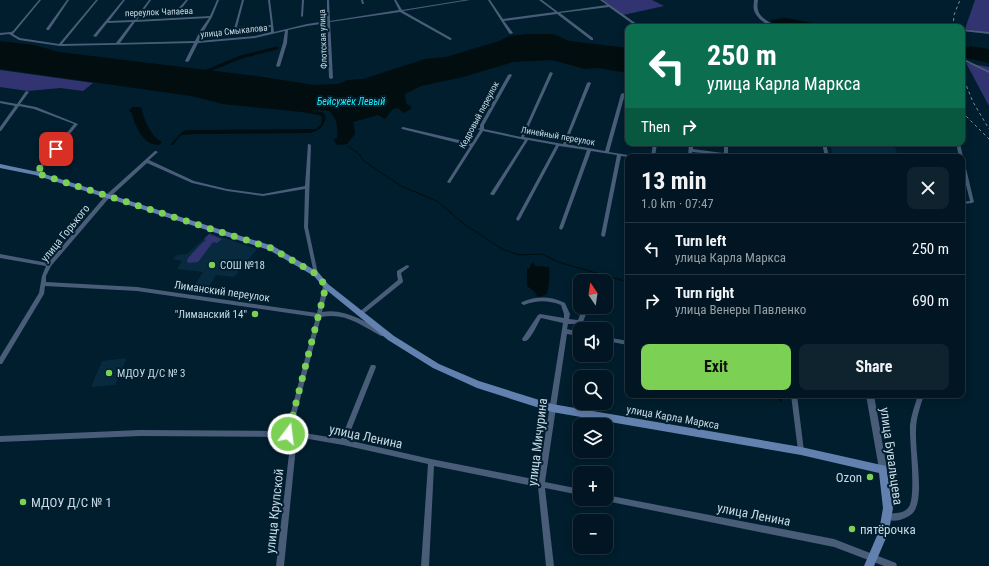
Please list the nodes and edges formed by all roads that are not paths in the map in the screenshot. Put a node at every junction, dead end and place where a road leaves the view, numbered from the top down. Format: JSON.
{"nodes":[{"id":1,"x":40,"y":0,"type":"edge"},
{"id":2,"x":68,"y":0,"type":"edge"},
{"id":3,"x":97,"y":0,"type":"edge"},
{"id":4,"x":124,"y":0,"type":"edge"},
{"id":5,"x":150,"y":0,"type":"edge"},
{"id":6,"x":186,"y":0,"type":"edge"},
{"id":7,"x":218,"y":0,"type":"edge"},
{"id":8,"x":243,"y":0,"type":"edge"},
{"id":9,"x":269,"y":0,"type":"edge"},
{"id":10,"x":303,"y":0,"type":"edge"},
{"id":11,"x":328,"y":0,"type":"edge"},
{"id":12,"x":395,"y":0,"type":"edge"},
{"id":13,"x":469,"y":0,"type":"edge"},
{"id":14,"x":489,"y":0,"type":"edge"},
{"id":15,"x":540,"y":0,"type":"edge"},
{"id":16,"x":601,"y":0,"type":"edge"},
{"id":17,"x":756,"y":0,"type":"edge"},
{"id":18,"x":609,"y":6,"type":"junction"},
{"id":19,"x":178,"y":11,"type":"dead end"},
{"id":20,"x":401,"y":11,"type":"junction"},
{"id":21,"x":559,"y":14,"type":"junction"},
{"id":22,"x":302,"y":16,"type":"dead end"},
{"id":23,"x":211,"y":17,"type":"junction"},
{"id":24,"x":135,"y":20,"type":"junction"},
{"id":25,"x":504,"y":20,"type":"junction"},
{"id":26,"x":107,"y":22,"type":"junction"},
{"id":27,"x":328,"y":22,"type":"junction"},
{"id":28,"x":635,"y":24,"type":"edge"},
{"id":29,"x":770,"y":24,"type":"edge"},
{"id":30,"x":272,"y":26,"type":"junction"},
{"id":31,"x":48,"y":29,"type":"dead end"},
{"id":32,"x":287,"y":30,"type":"junction"},
{"id":33,"x":965,"y":30,"type":"edge"},
{"id":34,"x":273,"y":33,"type":"junction"},
{"id":35,"x":511,"y":33,"type":"dead end"},
{"id":36,"x":989,"y":33,"type":"edge"},
{"id":37,"x":0,"y":34,"type":"edge"},
{"id":38,"x":10,"y":34,"type":"junction"},
{"id":39,"x":95,"y":36,"type":"dead end"},
{"id":40,"x":450,"y":39,"type":"dead end"},
{"id":41,"x":592,"y":39,"type":"dead end"},
{"id":42,"x":197,"y":42,"type":"junction"},
{"id":43,"x":117,"y":44,"type":"junction"},
{"id":44,"x":60,"y":45,"type":"junction"},
{"id":45,"x":965,"y":60,"type":"edge"},
{"id":46,"x":187,"y":61,"type":"dead end"},
{"id":47,"x":278,"y":66,"type":"dead end"},
{"id":48,"x":989,"y":72,"type":"edge"},
{"id":49,"x":551,"y":73,"type":"dead end"},
{"id":50,"x":510,"y":75,"type":"dead end"},
{"id":51,"x":331,"y":78,"type":"dead end"},
{"id":52,"x":589,"y":83,"type":"dead end"},
{"id":53,"x":27,"y":92,"type":"dead end"},
{"id":54,"x":622,"y":94,"type":"dead end"},
{"id":55,"x":0,"y":102,"type":"edge"},
{"id":56,"x":18,"y":105,"type":"junction"},
{"id":57,"x":403,"y":128,"type":"dead end"},
{"id":58,"x":481,"y":129,"type":"junction"},
{"id":59,"x":0,"y":130,"type":"edge"},
{"id":60,"x":524,"y":138,"type":"junction"},
{"id":61,"x":558,"y":144,"type":"junction"},
{"id":62,"x":309,"y":145,"type":"dead end"},
{"id":63,"x":472,"y":145,"type":"junction"},
{"id":64,"x":564,"y":145,"type":"junction"},
{"id":65,"x":691,"y":146,"type":"edge"},
{"id":66,"x":726,"y":146,"type":"edge"},
{"id":67,"x":589,"y":150,"type":"junction"},
{"id":68,"x":690,"y":150,"type":"junction"},
{"id":69,"x":156,"y":152,"type":"dead end"},
{"id":70,"x":607,"y":152,"type":"junction"},
{"id":71,"x":619,"y":154,"type":"junction"},
{"id":72,"x":690,"y":154,"type":"edge"},
{"id":73,"x":723,"y":154,"type":"edge"},
{"id":74,"x":723,"y":154,"type":"edge"},
{"id":75,"x":625,"y":155,"type":"edge"},
{"id":76,"x":148,"y":161,"type":"junction"},
{"id":77,"x":0,"y":166,"type":"edge"},
{"id":78,"x":965,"y":171,"type":"edge"},
{"id":79,"x":36,"y":173,"type":"junction"},
{"id":80,"x":450,"y":182,"type":"dead end"},
{"id":81,"x":308,"y":187,"type":"junction"},
{"id":82,"x":492,"y":194,"type":"dead end"},
{"id":83,"x":108,"y":196,"type":"junction"},
{"id":84,"x":965,"y":203,"type":"edge"},
{"id":85,"x":518,"y":219,"type":"dead end"},
{"id":86,"x":561,"y":228,"type":"dead end"},
{"id":87,"x":603,"y":235,"type":"dead end"},
{"id":88,"x":0,"y":256,"type":"edge"},
{"id":89,"x":49,"y":265,"type":"junction"},
{"id":90,"x":407,"y":267,"type":"dead end"},
{"id":91,"x":316,"y":274,"type":"junction"},
{"id":92,"x":44,"y":284,"type":"junction"},
{"id":93,"x":326,"y":286,"type":"junction"},
{"id":94,"x":524,"y":303,"type":"dead end"},
{"id":95,"x":360,"y":314,"type":"junction"},
{"id":96,"x":583,"y":314,"type":"edge"},
{"id":97,"x":319,"y":315,"type":"junction"},
{"id":98,"x":566,"y":322,"type":"junction"},
{"id":99,"x":564,"y":331,"type":"junction"},
{"id":100,"x":573,"y":333,"type":"edge"},
{"id":101,"x":391,"y":338,"type":"junction"},
{"id":102,"x":525,"y":338,"type":"dead end"},
{"id":103,"x":613,"y":340,"type":"edge"},
{"id":104,"x":625,"y":342,"type":"edge"},
{"id":105,"x":0,"y":362,"type":"edge"},
{"id":106,"x":373,"y":367,"type":"dead end"},
{"id":107,"x":794,"y":398,"type":"edge"},
{"id":108,"x":871,"y":398,"type":"edge"},
{"id":109,"x":920,"y":398,"type":"edge"},
{"id":110,"x":552,"y":408,"type":"junction"},
{"id":111,"x":291,"y":434,"type":"junction"},
{"id":112,"x":0,"y":439,"type":"edge"},
{"id":113,"x":343,"y":442,"type":"junction"},
{"id":114,"x":801,"y":451,"type":"junction"},
{"id":115,"x":431,"y":462,"type":"junction"},
{"id":116,"x":883,"y":469,"type":"junction"},
{"id":117,"x":541,"y":485,"type":"junction"},
{"id":118,"x":573,"y":491,"type":"edge"},
{"id":119,"x":613,"y":499,"type":"edge"},
{"id":120,"x":887,"y":517,"type":"junction"},
{"id":121,"x":871,"y":562,"type":"edge"},
{"id":122,"x":280,"y":566,"type":"edge"},
{"id":123,"x":425,"y":566,"type":"edge"},
{"id":124,"x":550,"y":566,"type":"edge"},
{"id":125,"x":893,"y":566,"type":"edge"}],
"edges":[{"from":1,"to":38,"type":"street"},
{"from":2,"to":31,"type":"street"},
{"from":3,"to":44,"type":"street"},
{"from":4,"to":26,"type":"street"},
{"from":5,"to":24,"type":"street"},
{"from":6,"to":19,"type":"street"},
{"from":7,"to":23,"type":"street"},
{"from":8,"to":30,"type":"street"},
{"from":9,"to":30,"type":"street"},
{"from":10,"to":22,"type":"street"},
{"from":11,"to":27,"type":"street","name":"Флотская улица"},
{"from":12,"to":20,"type":"street"},
{"from":13,"to":20,"type":"street","name":"улица Смыкалова"},
{"from":14,"to":25,"type":"street"},
{"from":15,"to":21,"type":"street"},
{"from":16,"to":18,"type":"street"},
{"from":17,"to":29,"type":"street"},
{"from":18,"to":21,"type":"street"},
{"from":18,"to":28,"type":"street"},
{"from":20,"to":27,"type":"street","name":"улица Смыкалова"},
{"from":20,"to":40,"type":"street"},
{"from":21,"to":25,"type":"street"},
{"from":21,"to":41,"type":"street"},
{"from":23,"to":24,"type":"street","name":"переулок Чапаева"},
{"from":23,"to":42,"type":"street"},
{"from":24,"to":26,"type":"street","name":"переулок Чапаева"},
{"from":24,"to":43,"type":"street"},
{"from":25,"to":35,"type":"street"},
{"from":26,"to":39,"type":"street"},
{"from":27,"to":32,"type":"street","name":"улица Смыкалова"},
{"from":27,"to":51,"type":"street","name":"Флотская улица"},
{"from":30,"to":34,"type":"street"},
{"from":32,"to":34,"type":"street","name":"улица Смыкалова"},
{"from":32,"to":47,"type":"street"},
{"from":33,"to":36,"type":"street"},
{"from":34,"to":42,"type":"street","name":"улица Смыкалова"},
{"from":37,"to":38,"type":"street","name":"улица Смыкалова"},
{"from":38,"to":44,"type":"street","name":"улица Смыкалова"},
{"from":42,"to":43,"type":"street","name":"улица Смыкалова"},
{"from":42,"to":46,"type":"street"},
{"from":43,"to":44,"type":"street","name":"улица Смыкалова"},
{"from":45,"to":48,"type":"street"},
{"from":49,"to":60,"type":"street"},
{"from":50,"to":58,"type":"street","name":"Кедровый переулок"},
{"from":52,"to":64,"type":"street"},
{"from":53,"to":56,"type":"street"},
{"from":54,"to":70,"type":"street"},
{"from":55,"to":56,"type":"street"},
{"from":56,"to":59,"type":"street"},
{"from":56,"to":79,"type":"street"},
{"from":57,"to":63,"type":"street"},
{"from":58,"to":60,"type":"street","name":"Линейный переулок"},
{"from":58,"to":63,"type":"street","name":"Кедровый переулок"},
{"from":60,"to":61,"type":"street","name":"Линейный переулок"},
{"from":60,"to":82,"type":"street"},
{"from":61,"to":64,"type":"street","name":"Линейный переулок"},
{"from":61,"to":85,"type":"street"},
{"from":62,"to":81,"type":"street"},
{"from":63,"to":80,"type":"street","name":"Кедровый переулок"},
{"from":64,"to":67,"type":"street","name":"Линейный переулок"},
{"from":65,"to":68,"type":"street"},
{"from":66,"to":74,"type":"street"},
{"from":67,"to":70,"type":"street","name":"Линейный переулок"},
{"from":67,"to":86,"type":"street"},
{"from":68,"to":72,"type":"street"},
{"from":68,"to":73,"type":"street"},
{"from":69,"to":76,"type":"street","name":"улица Горького"},
{"from":70,"to":71,"type":"street","name":"Линейный переулок"},
{"from":71,"to":75,"type":"street","name":"Линейный переулок"},
{"from":71,"to":87,"type":"street"},
{"from":76,"to":81,"type":"street"},
{"from":76,"to":83,"type":"street","name":"улица Горького"},
{"from":77,"to":79,"type":"main road","name":"улица Карла Маркса"},
{"from":78,"to":84,"type":"street"},
{"from":79,"to":83,"type":"main road","name":"улица Карла Маркса"},
{"from":81,"to":91,"type":"street"},
{"from":83,"to":89,"type":"street","name":"улица Горького"},
{"from":83,"to":91,"type":"main road","name":"улица Карла Маркса"},
{"from":88,"to":89,"type":"street"},
{"from":89,"to":92,"type":"street","name":"улица Горького"},
{"from":90,"to":95,"type":"street"},
{"from":91,"to":93,"type":"main road","name":"улица Карла Маркса"},
{"from":92,"to":97,"type":"street","name":"Лиманский переулок"},
{"from":92,"to":105,"type":"street","name":"улица Горького"},
{"from":93,"to":95,"type":"main road","name":"улица Карла Маркса"},
{"from":93,"to":97,"type":"street","name":"улица Крупской"},
{"from":94,"to":98,"type":"street","name":"улица Мичурина"},
{"from":95,"to":101,"type":"main road","name":"улица Карла Маркса"},
{"from":96,"to":98,"type":"street"},
{"from":97,"to":101,"type":"street","name":"Лиманский переулок"},
{"from":97,"to":111,"type":"street","name":"улица Крупской"},
{"from":98,"to":99,"type":"street","name":"улица Мичурина"},
{"from":98,"to":102,"type":"street"},
{"from":99,"to":100,"type":"street"},
{"from":99,"to":110,"type":"street","name":"улица Мичурина"},
{"from":101,"to":110,"type":"main road","name":"улица Карла Маркса"},
{"from":103,"to":104,"type":"street"},
{"from":106,"to":113,"type":"street"},
{"from":107,"to":114,"type":"street"},
{"from":108,"to":116,"type":"street","name":"улица Бувальцева"},
{"from":109,"to":120,"type":"street"},
{"from":110,"to":114,"type":"main road","name":"улица Карла Маркса"},
{"from":110,"to":117,"type":"street","name":"улица Мичурина"},
{"from":111,"to":112,"type":"street","name":"улица Ленина"},
{"from":111,"to":113,"type":"street","name":"улица Ленина"},
{"from":111,"to":122,"type":"street","name":"улица Крупской"},
{"from":113,"to":115,"type":"street","name":"улица Ленина"},
{"from":114,"to":116,"type":"main road","name":"улица Карла Маркса"},
{"from":115,"to":117,"type":"street","name":"улица Ленина"},
{"from":115,"to":123,"type":"street"},
{"from":116,"to":120,"type":"main road","name":"улица Бувальцева"},
{"from":117,"to":118,"type":"street","name":"улица Ленина"},
{"from":117,"to":124,"type":"street","name":"улица Мичурина"},
{"from":119,"to":121,"type":"street","name":"улица Ленина"},
{"from":120,"to":121,"type":"main road","name":"улица Бувальцева"},
{"from":121,"to":125,"type":"street","name":"улица Ленина"}]}
